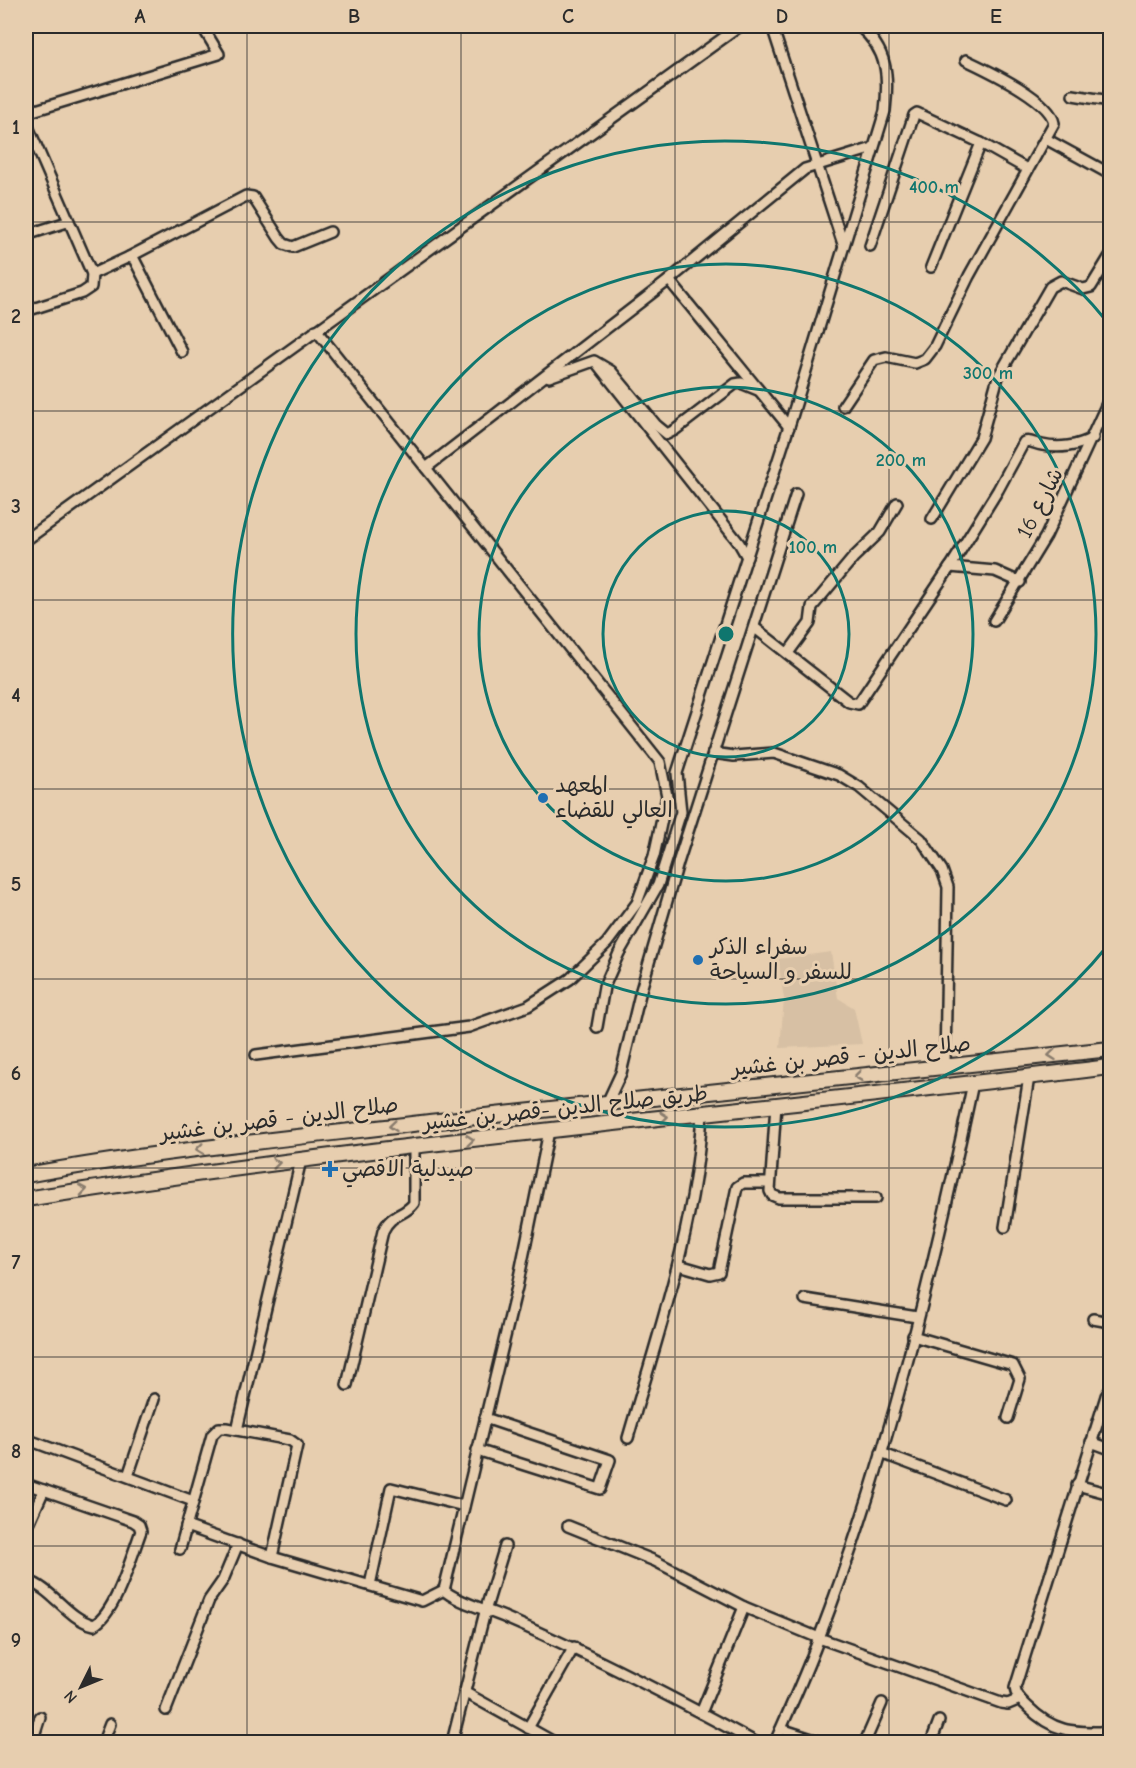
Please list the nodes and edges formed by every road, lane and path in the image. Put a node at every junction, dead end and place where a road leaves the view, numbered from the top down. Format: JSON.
{"nodes":[{"id":1,"x":202,"y":26,"type":"edge"},
{"id":2,"x":740,"y":26,"type":"edge"},
{"id":3,"x":772,"y":26,"type":"edge"},
{"id":4,"x":859,"y":26,"type":"edge"},
{"id":5,"x":966,"y":60,"type":"dead end"},
{"id":6,"x":1073,"y":95,"type":"dead end"},
{"id":7,"x":1110,"y":101,"type":"edge"},
{"id":8,"x":26,"y":113,"type":"edge"},
{"id":9,"x":26,"y":122,"type":"edge"},
{"id":10,"x":1046,"y":139,"type":"junction"},
{"id":11,"x":981,"y":143,"type":"junction"},
{"id":12,"x":873,"y":148,"type":"junction"},
{"id":13,"x":817,"y":164,"type":"junction"},
{"id":14,"x":1027,"y":169,"type":"junction"},
{"id":15,"x":1110,"y":174,"type":"edge"},
{"id":16,"x":67,"y":222,"type":"junction"},
{"id":17,"x":330,"y":232,"type":"dead end"},
{"id":18,"x":26,"y":235,"type":"edge"},
{"id":19,"x":843,"y":244,"type":"junction"},
{"id":20,"x":870,"y":246,"type":"dead end"},
{"id":21,"x":1110,"y":256,"type":"edge"},
{"id":22,"x":129,"y":257,"type":"junction"},
{"id":23,"x":931,"y":267,"type":"dead end"},
{"id":24,"x":92,"y":274,"type":"junction"},
{"id":25,"x":669,"y":280,"type":"junction"},
{"id":26,"x":26,"y":311,"type":"edge"},
{"id":27,"x":316,"y":330,"type":"junction"},
{"id":28,"x":182,"y":352,"type":"dead end"},
{"id":29,"x":594,"y":361,"type":"junction"},
{"id":30,"x":539,"y":381,"type":"junction"},
{"id":31,"x":758,"y":390,"type":"junction"},
{"id":32,"x":1110,"y":397,"type":"edge"},
{"id":33,"x":843,"y":406,"type":"dead end"},
{"id":34,"x":789,"y":427,"type":"junction"},
{"id":35,"x":1093,"y":438,"type":"junction"},
{"id":36,"x":426,"y":468,"type":"junction"},
{"id":37,"x":796,"y":494,"type":"dead end"},
{"id":38,"x":897,"y":503,"type":"dead end"},
{"id":39,"x":932,"y":519,"type":"dead end"},
{"id":40,"x":26,"y":540,"type":"edge"},
{"id":41,"x":747,"y":557,"type":"junction"},
{"id":42,"x":948,"y":570,"type":"junction"},
{"id":43,"x":1020,"y":582,"type":"junction"},
{"id":44,"x":994,"y":621,"type":"dead end"},
{"id":45,"x":755,"y":628,"type":"junction"},
{"id":46,"x":788,"y":653,"type":"junction"},
{"id":47,"x":713,"y":753,"type":"junction"},
{"id":48,"x":597,"y":1027,"type":"dead end"},
{"id":49,"x":1110,"y":1049,"type":"edge"},
{"id":50,"x":256,"y":1054,"type":"dead end"},
{"id":51,"x":945,"y":1066,"type":"junction"},
{"id":52,"x":1110,"y":1067,"type":"edge"},
{"id":53,"x":1029,"y":1077,"type":"junction"},
{"id":54,"x":973,"y":1083,"type":"junction"},
{"id":55,"x":612,"y":1102,"type":"junction"},
{"id":56,"x":776,"y":1105,"type":"junction"},
{"id":57,"x":552,"y":1108,"type":"junction"},
{"id":58,"x":702,"y":1113,"type":"junction"},
{"id":59,"x":622,"y":1121,"type":"junction"},
{"id":60,"x":552,"y":1130,"type":"junction"},
{"id":61,"x":414,"y":1146,"type":"junction"},
{"id":62,"x":301,"y":1160,"type":"junction"},
{"id":63,"x":26,"y":1175,"type":"edge"},
{"id":64,"x":770,"y":1183,"type":"junction"},
{"id":65,"x":876,"y":1198,"type":"dead end"},
{"id":66,"x":26,"y":1199,"type":"edge"},
{"id":67,"x":1005,"y":1227,"type":"dead end"},
{"id":68,"x":679,"y":1265,"type":"junction"},
{"id":69,"x":805,"y":1299,"type":"dead end"},
{"id":70,"x":917,"y":1317,"type":"junction"},
{"id":71,"x":1093,"y":1319,"type":"dead end"},
{"id":72,"x":1110,"y":1322,"type":"edge"},
{"id":73,"x":913,"y":1336,"type":"junction"},
{"id":74,"x":347,"y":1384,"type":"dead end"},
{"id":75,"x":1110,"y":1390,"type":"edge"},
{"id":76,"x":154,"y":1399,"type":"dead end"},
{"id":77,"x":485,"y":1418,"type":"junction"},
{"id":78,"x":1008,"y":1418,"type":"dead end"},
{"id":79,"x":237,"y":1430,"type":"junction"},
{"id":80,"x":628,"y":1438,"type":"dead end"},
{"id":81,"x":26,"y":1439,"type":"edge"},
{"id":82,"x":1091,"y":1442,"type":"junction"},
{"id":83,"x":1110,"y":1449,"type":"edge"},
{"id":84,"x":477,"y":1450,"type":"junction"},
{"id":85,"x":881,"y":1453,"type":"junction"},
{"id":86,"x":128,"y":1476,"type":"junction"},
{"id":87,"x":26,"y":1484,"type":"edge"},
{"id":88,"x":1077,"y":1485,"type":"junction"},
{"id":89,"x":44,"y":1490,"type":"junction"},
{"id":90,"x":1110,"y":1494,"type":"edge"},
{"id":91,"x":1006,"y":1500,"type":"dead end"},
{"id":92,"x":193,"y":1501,"type":"junction"},
{"id":93,"x":464,"y":1506,"type":"junction"},
{"id":94,"x":186,"y":1526,"type":"junction"},
{"id":95,"x":568,"y":1526,"type":"dead end"},
{"id":96,"x":26,"y":1530,"type":"edge"},
{"id":97,"x":238,"y":1544,"type":"junction"},
{"id":98,"x":505,"y":1546,"type":"dead end"},
{"id":99,"x":180,"y":1549,"type":"dead end"},
{"id":100,"x":272,"y":1557,"type":"junction"},
{"id":101,"x":26,"y":1580,"type":"edge"},
{"id":102,"x":370,"y":1585,"type":"junction"},
{"id":103,"x":444,"y":1590,"type":"junction"},
{"id":104,"x":744,"y":1607,"type":"junction"},
{"id":105,"x":486,"y":1608,"type":"junction"},
{"id":106,"x":819,"y":1638,"type":"junction"},
{"id":107,"x":574,"y":1647,"type":"junction"},
{"id":108,"x":464,"y":1692,"type":"junction"},
{"id":109,"x":1020,"y":1699,"type":"junction"},
{"id":110,"x":882,"y":1703,"type":"dead end"},
{"id":111,"x":166,"y":1710,"type":"dead end"},
{"id":112,"x":701,"y":1713,"type":"junction"},
{"id":113,"x":40,"y":1717,"type":"dead end"},
{"id":114,"x":939,"y":1721,"type":"dead end"},
{"id":115,"x":110,"y":1724,"type":"dead end"},
{"id":116,"x":528,"y":1728,"type":"junction"},
{"id":117,"x":781,"y":1729,"type":"junction"},
{"id":118,"x":1110,"y":1732,"type":"edge"},
{"id":119,"x":32,"y":1743,"type":"edge"},
{"id":120,"x":103,"y":1743,"type":"edge"},
{"id":121,"x":452,"y":1743,"type":"edge"},
{"id":122,"x":554,"y":1743,"type":"edge"},
{"id":123,"x":755,"y":1743,"type":"edge"},
{"id":124,"x":775,"y":1743,"type":"edge"},
{"id":125,"x":821,"y":1743,"type":"edge"},
{"id":126,"x":865,"y":1743,"type":"edge"},
{"id":127,"x":931,"y":1743,"type":"edge"}],
"edges":[{"from":1,"to":8,"type":"street"},
{"from":2,"to":27,"type":"street"},
{"from":3,"to":13,"type":"street"},
{"from":4,"to":12,"type":"street"},
{"from":5,"to":10,"type":"street"},
{"from":6,"to":7,"type":"street"},
{"from":9,"to":16,"type":"street"},
{"from":10,"to":14,"type":"street"},
{"from":10,"to":15,"type":"street"},
{"from":11,"to":14,"type":"street"},
{"from":11,"to":20,"type":"street"},
{"from":11,"to":23,"type":"street"},
{"from":12,"to":13,"type":"street"},
{"from":12,"to":19,"type":"street"},
{"from":13,"to":19,"type":"street"},
{"from":13,"to":25,"type":"street"},
{"from":14,"to":33,"type":"street"},
{"from":16,"to":18,"type":"street"},
{"from":16,"to":24,"type":"street"},
{"from":17,"to":22,"type":"street"},
{"from":19,"to":34,"type":"street"},
{"from":21,"to":39,"type":"street"},
{"from":22,"to":24,"type":"street"},
{"from":22,"to":28,"type":"street"},
{"from":24,"to":26,"type":"street"},
{"from":25,"to":30,"type":"street"},
{"from":25,"to":31,"type":"street"},
{"from":27,"to":36,"type":"street"},
{"from":27,"to":40,"type":"street"},
{"from":29,"to":30,"type":"street"},
{"from":29,"to":31,"type":"street"},
{"from":29,"to":41,"type":"street"},
{"from":30,"to":36,"type":"street"},
{"from":31,"to":34,"type":"street"},
{"from":32,"to":35,"type":"street","name":"شارع 16"},
{"from":34,"to":41,"type":"street"},
{"from":35,"to":42,"type":"street"},
{"from":35,"to":43,"type":"street","name":"شارع 16"},
{"from":36,"to":50,"type":"street"},
{"from":37,"to":45,"type":"street"},
{"from":38,"to":46,"type":"street"},
{"from":41,"to":48,"type":"street"},
{"from":42,"to":43,"type":"street"},
{"from":42,"to":46,"type":"street"},
{"from":43,"to":44,"type":"street","name":"شارع 16"},
{"from":45,"to":46,"type":"street"},
{"from":45,"to":47,"type":"street"},
{"from":47,"to":51,"type":"street"},
{"from":47,"to":55,"type":"street"},
{"from":49,"to":51,"type":"highway","name":"صلاح الدين - قصر بن غشير","one_way":true},
{"from":51,"to":55,"type":"highway","name":"صلاح الدين - قصر بن غشير","one_way":true},
{"from":52,"to":53,"type":"highway","name":"طريق صلاح الدين -قصر بن غشير"},
{"from":53,"to":54,"type":"highway","name":"طريق صلاح الدين -قصر بن غشير"},
{"from":53,"to":67,"type":"street"},
{"from":54,"to":56,"type":"highway","name":"طريق صلاح الدين -قصر بن غشير"},
{"from":54,"to":70,"type":"street"},
{"from":55,"to":57,"type":"highway","name":"صلاح الدين - قصر بن غشير"},
{"from":55,"to":59,"type":"highway"},
{"from":56,"to":58,"type":"highway","name":"طريق صلاح الدين -قصر بن غشير"},
{"from":56,"to":64,"type":"street"},
{"from":57,"to":60,"type":"highway"},
{"from":57,"to":63,"type":"highway","name":"صلاح الدين - قصر بن غشير","one_way":true},
{"from":59,"to":58,"type":"highway","name":"طريق صلاح الدين -قصر بن غشير","one_way":true},
{"from":58,"to":68,"type":"street"},
{"from":59,"to":60,"type":"highway","name":"طريق صلاح الدين -قصر بن غشير"},
{"from":61,"to":60,"type":"highway","name":"طريق صلاح الدين -قصر بن غشير","one_way":true},
{"from":60,"to":77,"type":"street"},
{"from":61,"to":62,"type":"highway","name":"طريق صلاح الدين -قصر بن غشير"},
{"from":61,"to":74,"type":"street"},
{"from":66,"to":62,"type":"highway","name":"طريق صلاح الدين -قصر بن غشير","one_way":true},
{"from":62,"to":79,"type":"street"},
{"from":64,"to":65,"type":"street"},
{"from":64,"to":68,"type":"street"},
{"from":68,"to":80,"type":"street"},
{"from":69,"to":70,"type":"street"},
{"from":70,"to":73,"type":"street"},
{"from":71,"to":72,"type":"street"},
{"from":73,"to":78,"type":"street"},
{"from":73,"to":85,"type":"street"},
{"from":75,"to":82,"type":"street"},
{"from":76,"to":86,"type":"street"},
{"from":77,"to":84,"type":"street"},
{"from":77,"to":84,"type":"street"},
{"from":79,"to":92,"type":"street"},
{"from":79,"to":100,"type":"street"},
{"from":81,"to":86,"type":"street"},
{"from":82,"to":83,"type":"street"},
{"from":82,"to":88,"type":"street"},
{"from":84,"to":93,"type":"street"},
{"from":85,"to":91,"type":"street"},
{"from":85,"to":106,"type":"street"},
{"from":86,"to":92,"type":"street"},
{"from":87,"to":89,"type":"street"},
{"from":88,"to":90,"type":"street"},
{"from":88,"to":109,"type":"street"},
{"from":89,"to":96,"type":"street"},
{"from":89,"to":101,"type":"street"},
{"from":92,"to":94,"type":"street"},
{"from":93,"to":102,"type":"street"},
{"from":93,"to":103,"type":"street"},
{"from":94,"to":97,"type":"street"},
{"from":94,"to":99,"type":"street"},
{"from":95,"to":104,"type":"street"},
{"from":97,"to":100,"type":"street"},
{"from":97,"to":111,"type":"street"},
{"from":98,"to":105,"type":"street"},
{"from":100,"to":102,"type":"street"},
{"from":102,"to":103,"type":"street"},
{"from":103,"to":105,"type":"street"},
{"from":104,"to":106,"type":"street"},
{"from":104,"to":112,"type":"street"},
{"from":105,"to":107,"type":"street"},
{"from":105,"to":108,"type":"street"},
{"from":106,"to":109,"type":"street"},
{"from":106,"to":117,"type":"street"},
{"from":107,"to":112,"type":"street"},
{"from":107,"to":116,"type":"street"},
{"from":108,"to":116,"type":"street"},
{"from":108,"to":121,"type":"street"},
{"from":109,"to":118,"type":"street"},
{"from":110,"to":126,"type":"street"},
{"from":112,"to":123,"type":"street"},
{"from":113,"to":119,"type":"street"},
{"from":114,"to":127,"type":"street"},
{"from":115,"to":120,"type":"street"},
{"from":116,"to":122,"type":"street"},
{"from":117,"to":124,"type":"street"},
{"from":117,"to":125,"type":"street"}]}
